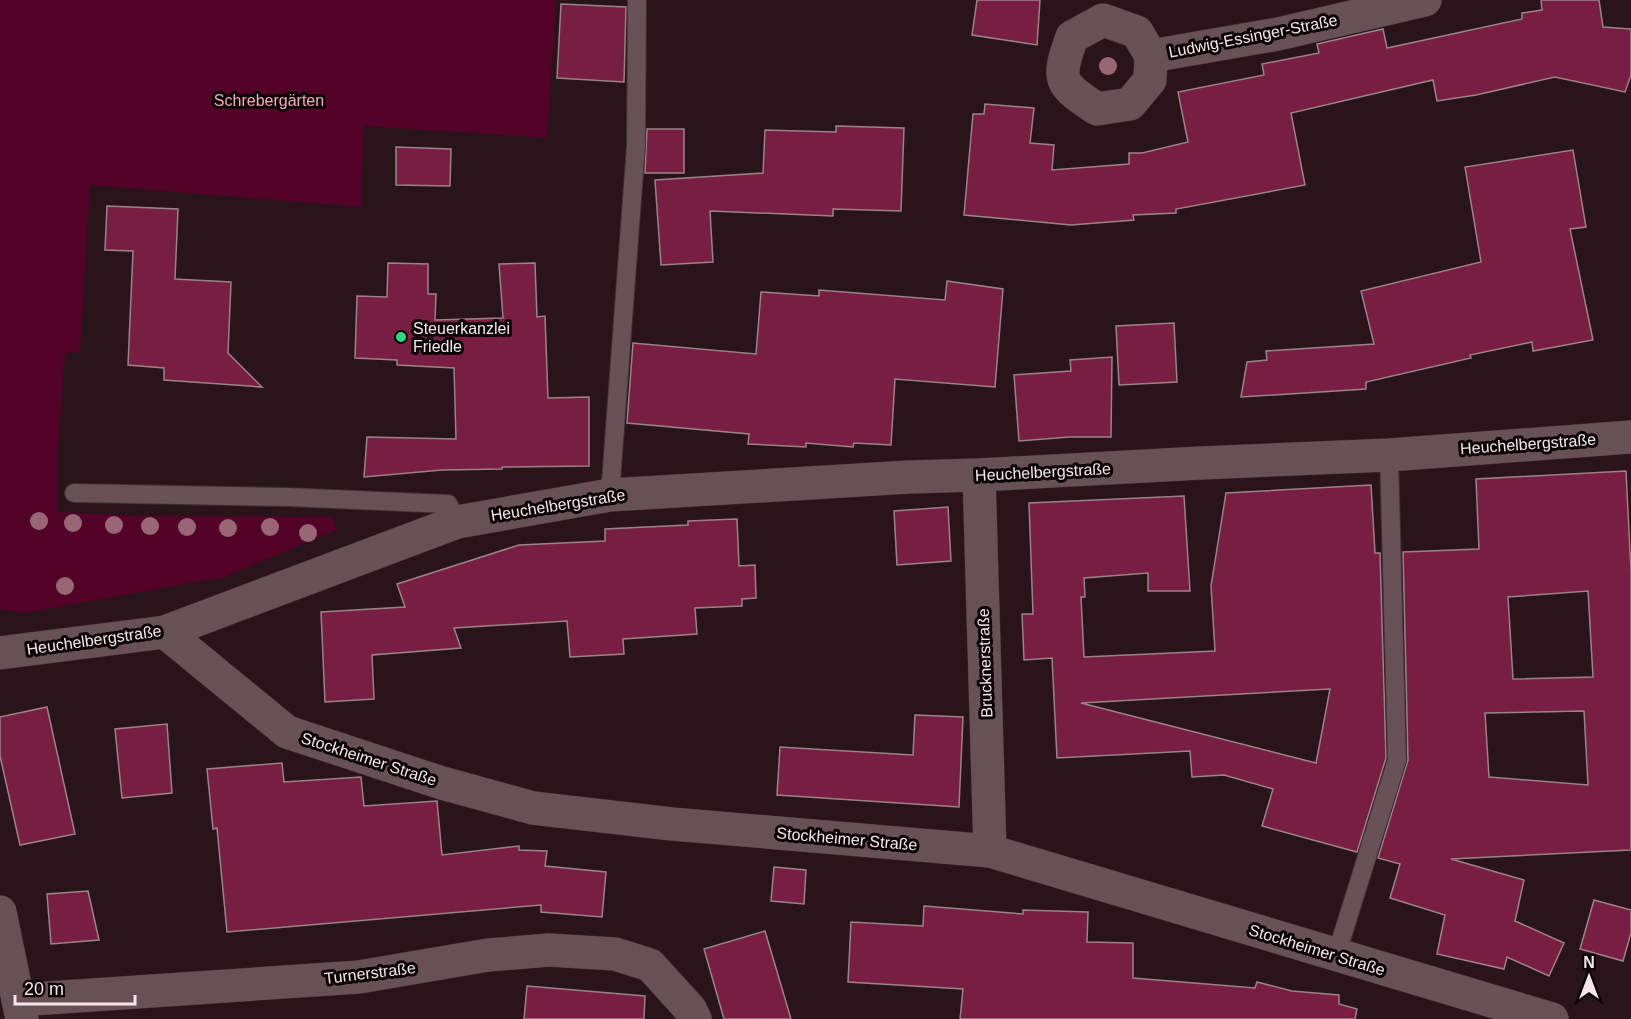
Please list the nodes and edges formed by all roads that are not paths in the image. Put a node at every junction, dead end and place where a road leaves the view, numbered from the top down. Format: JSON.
{"nodes":[{"id":1,"x":637,"y":0,"type":"edge"},
{"id":2,"x":1425,"y":0,"type":"edge"},
{"id":3,"x":1152,"y":56,"type":"dead end"},
{"id":4,"x":1631,"y":437,"type":"edge"},
{"id":5,"x":1389,"y":454,"type":"junction"},
{"id":6,"x":979,"y":475,"type":"junction"},
{"id":7,"x":74,"y":493,"type":"dead end"},
{"id":8,"x":610,"y":495,"type":"junction"},
{"id":9,"x":456,"y":522,"type":"junction"},
{"id":10,"x":165,"y":632,"type":"junction"},
{"id":11,"x":0,"y":653,"type":"edge"},
{"id":12,"x":990,"y":851,"type":"junction"},
{"id":13,"x":0,"y":912,"type":"edge"},
{"id":14,"x":1336,"y":956,"type":"junction"},
{"id":15,"x":20,"y":1010,"type":"edge"},
{"id":16,"x":695,"y":1019,"type":"edge"},
{"id":17,"x":1552,"y":1019,"type":"edge"}],
"edges":[{"from":1,"to":8,"type":"lane"},
{"from":2,"to":3,"type":"street","name":"Ludwig-Essinger-Straße"},
{"from":4,"to":5,"type":"street","name":"Heuchelbergstraße"},
{"from":5,"to":6,"type":"street","name":"Heuchelbergstraße"},
{"from":5,"to":14,"type":"lane"},
{"from":6,"to":8,"type":"street","name":"Heuchelbergstraße"},
{"from":6,"to":12,"type":"street","name":"Brucknerstraße"},
{"from":7,"to":9,"type":"lane"},
{"from":8,"to":9,"type":"street","name":"Heuchelbergstraße"},
{"from":9,"to":10,"type":"street","name":"Heuchelbergstraße"},
{"from":10,"to":11,"type":"street","name":"Heuchelbergstraße"},
{"from":10,"to":12,"type":"street","name":"Stockheimer Straße"},
{"from":12,"to":14,"type":"street","name":"Stockheimer Straße"},
{"from":13,"to":15,"type":"street","name":"Turnerstraße"},
{"from":14,"to":17,"type":"street","name":"Stockheimer Straße"},
{"from":15,"to":16,"type":"street","name":"Turnerstraße"}]}
